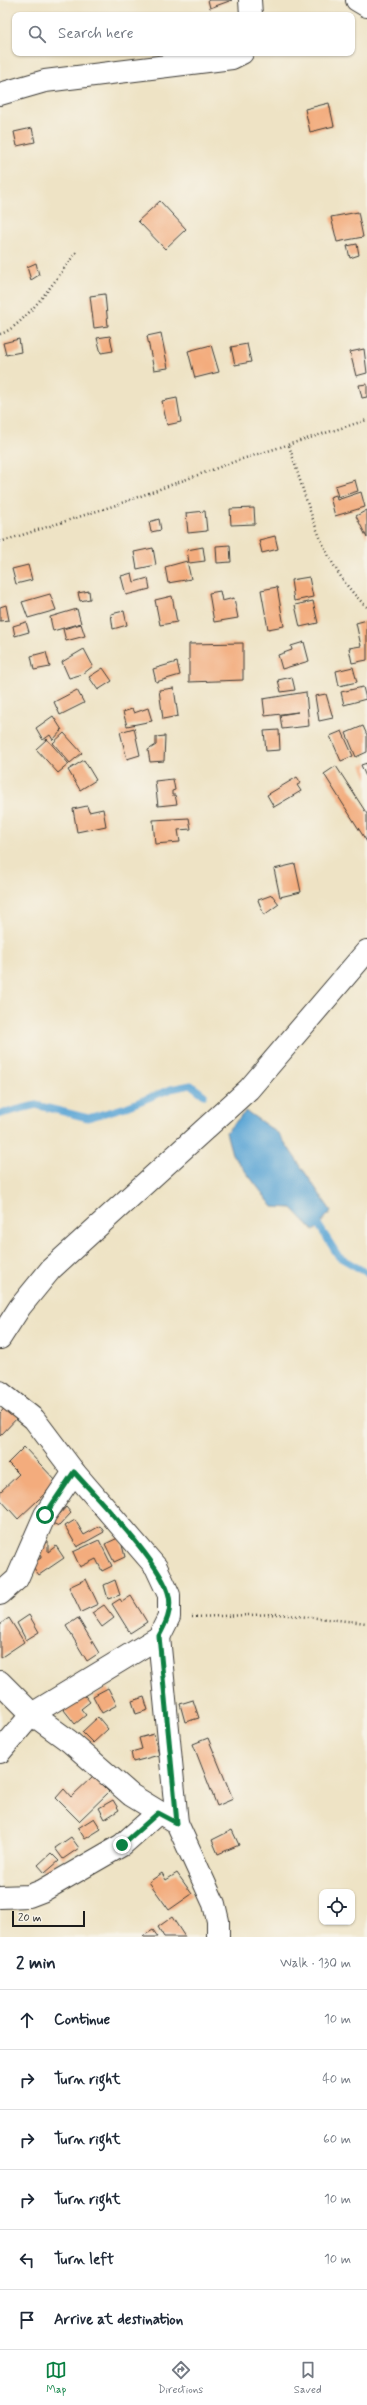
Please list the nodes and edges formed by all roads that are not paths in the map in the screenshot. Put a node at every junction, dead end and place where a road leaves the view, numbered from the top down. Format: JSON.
{"nodes":[{"id":1,"x":250,"y":0,"type":"edge"},
{"id":2,"x":357,"y":0,"type":"edge"},
{"id":3,"x":367,"y":6,"type":"edge"},
{"id":4,"x":251,"y":12,"type":"edge"},
{"id":5,"x":236,"y":56,"type":"edge"},
{"id":6,"x":0,"y":94,"type":"edge"},
{"id":7,"x":367,"y":951,"type":"edge"},
{"id":8,"x":0,"y":1338,"type":"edge"},
{"id":9,"x":0,"y":1392,"type":"edge"},
{"id":10,"x":74,"y":1472,"type":"junction"},
{"id":11,"x":0,"y":1594,"type":"edge"},
{"id":12,"x":159,"y":1636,"type":"junction"},
{"id":13,"x":0,"y":1682,"type":"edge"},
{"id":14,"x":32,"y":1714,"type":"junction"},
{"id":15,"x":0,"y":1752,"type":"edge"},
{"id":16,"x":167,"y":1818,"type":"junction"},
{"id":17,"x":0,"y":1897,"type":"edge"},
{"id":18,"x":218,"y":1937,"type":"edge"}],
"edges":[{"from":1,"to":4,"type":"street"},
{"from":2,"to":3,"type":"street"},
{"from":5,"to":6,"type":"street"},
{"from":7,"to":8,"type":"street"},
{"from":9,"to":10,"type":"street"},
{"from":10,"to":11,"type":"street"},
{"from":10,"to":12,"type":"street"},
{"from":12,"to":14,"type":"street"},
{"from":12,"to":16,"type":"street"},
{"from":13,"to":14,"type":"street"},
{"from":14,"to":15,"type":"street"},
{"from":14,"to":16,"type":"street"},
{"from":16,"to":17,"type":"street"},
{"from":16,"to":18,"type":"street"}]}
